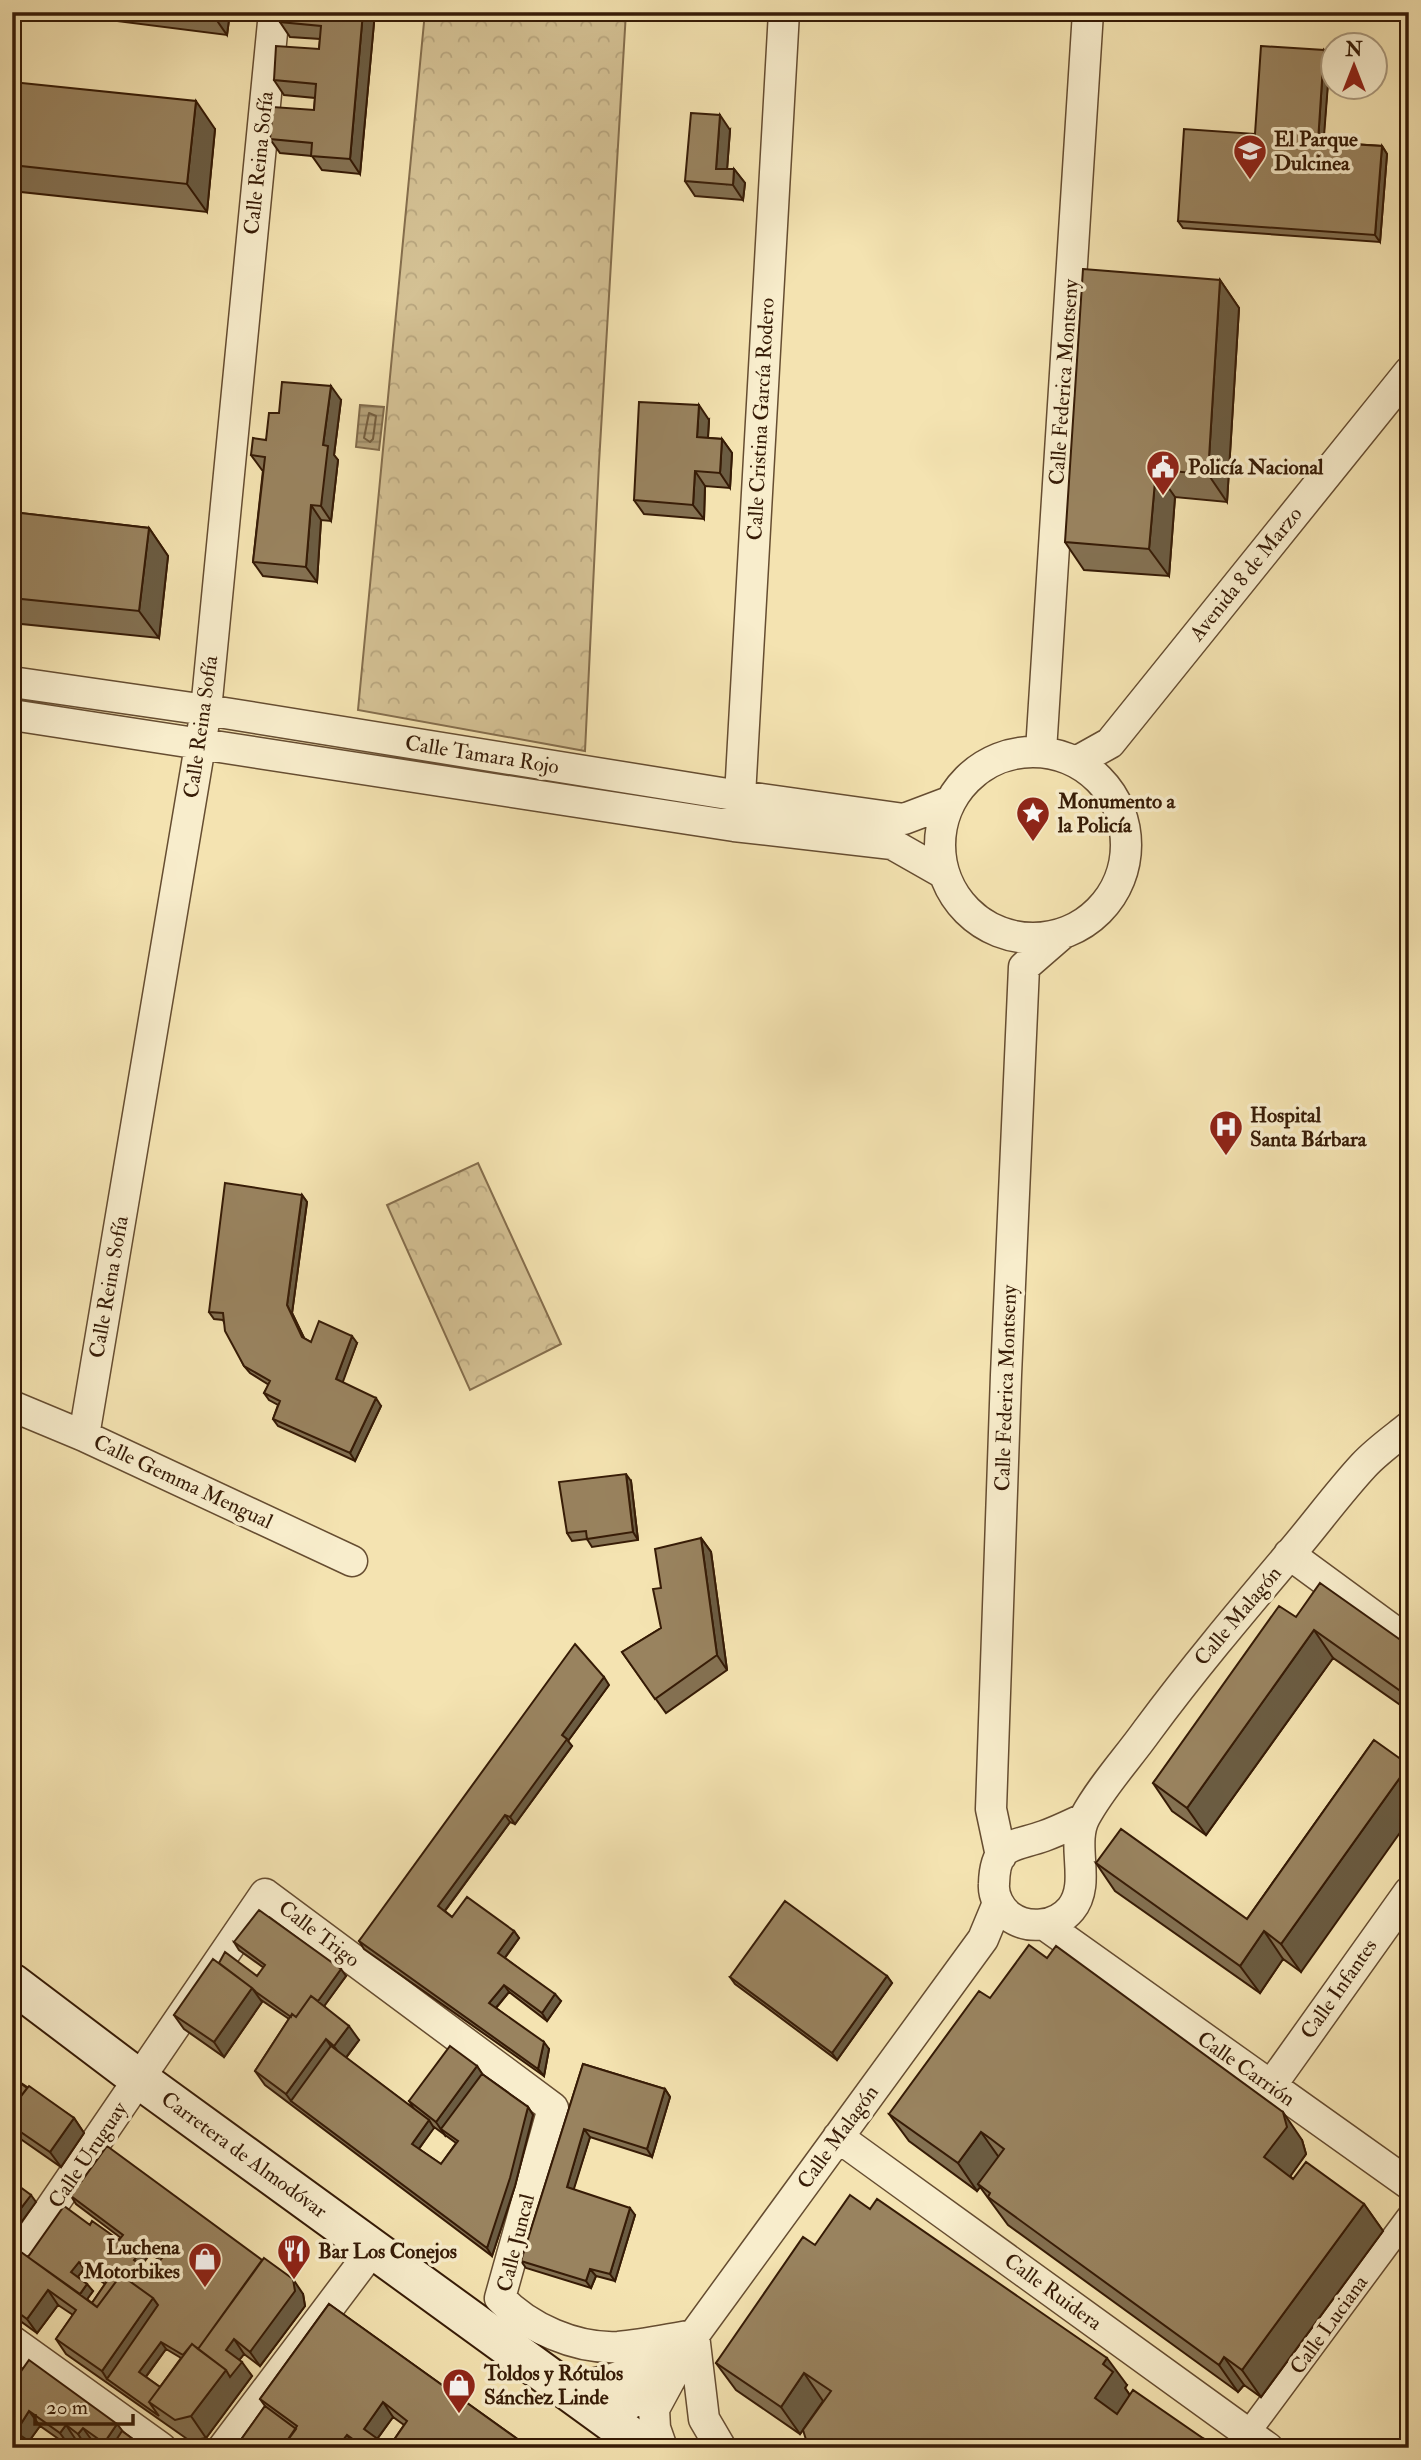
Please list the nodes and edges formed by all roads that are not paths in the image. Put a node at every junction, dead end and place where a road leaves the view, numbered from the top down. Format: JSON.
{"nodes":[{"id":1,"x":274,"y":12,"type":"edge"},
{"id":2,"x":783,"y":12,"type":"edge"},
{"id":3,"x":1088,"y":12,"type":"edge"},
{"id":4,"x":1409,"y":372,"type":"edge"},
{"id":5,"x":12,"y":682,"type":"edge"},
{"id":6,"x":206,"y":710,"type":"junction"},
{"id":7,"x":12,"y":715,"type":"edge"},
{"id":8,"x":1110,"y":743,"type":"junction"},
{"id":9,"x":201,"y":744,"type":"junction"},
{"id":10,"x":1041,"y":751,"type":"junction"},
{"id":11,"x":1076,"y":762,"type":"junction"},
{"id":12,"x":1105,"y":784,"type":"junction"},
{"id":13,"x":740,"y":796,"type":"junction"},
{"id":14,"x":949,"y":802,"type":"junction"},
{"id":15,"x":734,"y":826,"type":"junction"},
{"id":16,"x":943,"y":873,"type":"junction"},
{"id":17,"x":990,"y":928,"type":"junction"},
{"id":18,"x":1062,"y":934,"type":"junction"},
{"id":19,"x":1024,"y":967,"type":"junction"},
{"id":20,"x":12,"y":1406,"type":"edge"},
{"id":21,"x":1409,"y":1427,"type":"edge"},
{"id":22,"x":84,"y":1436,"type":"junction"},
{"id":23,"x":1289,"y":1554,"type":"junction"},
{"id":24,"x":352,"y":1562,"type":"dead end"},
{"id":25,"x":1409,"y":1642,"type":"edge"},
{"id":26,"x":991,"y":1809,"type":"junction"},
{"id":27,"x":1083,"y":1819,"type":"junction"},
{"id":28,"x":1033,"y":1838,"type":"junction"},
{"id":29,"x":1000,"y":1856,"type":"junction"},
{"id":30,"x":1078,"y":1865,"type":"junction"},
{"id":31,"x":1409,"y":1892,"type":"edge"},
{"id":32,"x":998,"y":1903,"type":"junction"},
{"id":33,"x":1071,"y":1909,"type":"junction"},
{"id":34,"x":1034,"y":1924,"type":"junction"},
{"id":35,"x":983,"y":1939,"type":"junction"},
{"id":36,"x":1084,"y":1954,"type":"junction"},
{"id":37,"x":12,"y":1983,"type":"edge"},
{"id":38,"x":139,"y":2079,"type":"junction"},
{"id":39,"x":1270,"y":2087,"type":"junction"},
{"id":40,"x":552,"y":2108,"type":"joint"},
{"id":41,"x":838,"y":2137,"type":"junction"},
{"id":42,"x":1409,"y":2184,"type":"edge"},
{"id":43,"x":1409,"y":2216,"type":"edge"},
{"id":44,"x":373,"y":2249,"type":"junction"},
{"id":45,"x":12,"y":2265,"type":"edge"},
{"id":46,"x":694,"y":2335,"type":"junction"},
{"id":47,"x":12,"y":2341,"type":"edge"},
{"id":48,"x":559,"y":2385,"type":"junction"},
{"id":49,"x":598,"y":2413,"type":"junction"},
{"id":50,"x":1258,"y":2441,"type":"edge"},
{"id":51,"x":161,"y":2448,"type":"edge"},
{"id":52,"x":223,"y":2448,"type":"edge"},
{"id":53,"x":647,"y":2448,"type":"edge"},
{"id":54,"x":662,"y":2448,"type":"edge"},
{"id":55,"x":668,"y":2448,"type":"edge"},
{"id":56,"x":721,"y":2448,"type":"edge"}],
"edges":[{"from":1,"to":6,"type":"street","name":"Calle Reina Sofía"},
{"from":2,"to":13,"type":"street","name":"Calle Cristina García Rodero"},
{"from":3,"to":10,"type":"street","name":"Calle Federica Montseny"},
{"from":4,"to":8,"type":"street","name":"Avenida 8 de Marzo"},
{"from":5,"to":6,"type":"street","name":"Calle Tamara Rojo"},
{"from":6,"to":9,"type":"street","name":"Calle Reina Sofía"},
{"from":6,"to":13,"type":"street","name":"Calle Tamara Rojo"},
{"from":7,"to":9,"type":"street","name":"Calle Tamara Rojo"},
{"from":8,"to":11,"type":"street","name":"Avenida 8 de Marzo"},
{"from":8,"to":12,"type":"street"},
{"from":9,"to":15,"type":"street","name":"Calle Tamara Rojo"},
{"from":9,"to":22,"type":"street","name":"Calle Reina Sofía"},
{"from":10,"to":11,"type":"street"},
{"from":10,"to":14,"type":"street"},
{"from":11,"to":12,"type":"street"},
{"from":12,"to":18,"type":"street"},
{"from":13,"to":14,"type":"street","name":"Calle Tamara Rojo"},
{"from":13,"to":15,"type":"street","name":"Calle Cristina García Rodero"},
{"from":14,"to":16,"type":"street"},
{"from":15,"to":16,"type":"street","name":"Calle Tamara Rojo"},
{"from":16,"to":17,"type":"street"},
{"from":17,"to":18,"type":"street"},
{"from":17,"to":19,"type":"street"},
{"from":18,"to":19,"type":"street"},
{"from":19,"to":26,"type":"street","name":"Calle Federica Montseny"},
{"from":20,"to":22,"type":"street","name":"Calle Gemma Mengual"},
{"from":21,"to":23,"type":"street","name":"Calle Malagón"},
{"from":22,"to":24,"type":"street","name":"Calle Gemma Mengual"},
{"from":23,"to":25,"type":"street"},
{"from":23,"to":27,"type":"street","name":"Calle Malagón"},
{"from":26,"to":28,"type":"street"},
{"from":26,"to":29,"type":"street","name":"Calle Federica Montseny"},
{"from":27,"to":28,"type":"street"},
{"from":27,"to":30,"type":"street","name":"Calle Malagón"},
{"from":28,"to":29,"type":"street"},
{"from":28,"to":30,"type":"street"},
{"from":29,"to":32,"type":"street","name":"Calle Malagón"},
{"from":30,"to":33,"type":"street","name":"Calle Malagón"},
{"from":31,"to":39,"type":"street","name":"Calle Infantes"},
{"from":32,"to":34,"type":"street"},
{"from":32,"to":35,"type":"street","name":"Calle Malagón"},
{"from":33,"to":34,"type":"street"},
{"from":33,"to":36,"type":"street"},
{"from":34,"to":35,"type":"street"},
{"from":34,"to":36,"type":"street","name":"Calle Carrión"},
{"from":35,"to":41,"type":"street","name":"Calle Malagón"},
{"from":36,"to":39,"type":"street","name":"Calle Carrión"},
{"from":37,"to":38,"type":"main road","name":"Carretera de Almodóvar"},
{"from":38,"to":40,"type":"street","name":"Calle Trigo"},
{"from":38,"to":44,"type":"main road","name":"Carretera de Almodóvar"},
{"from":38,"to":45,"type":"street","name":"Calle Uruguay"},
{"from":39,"to":42,"type":"street","name":"Calle Carrión"},
{"from":40,"to":46,"type":"street","name":"Calle Juncal"},
{"from":41,"to":46,"type":"street","name":"Calle Malagón"},
{"from":41,"to":50,"type":"street","name":"Calle Ruidera"},
{"from":43,"to":50,"type":"street","name":"Calle Luciana"},
{"from":44,"to":48,"type":"main road","name":"Carretera de Almodóvar"},
{"from":44,"to":52,"type":"street"},
{"from":46,"to":48,"type":"street","name":"Calle Malagón"},
{"from":46,"to":49,"type":"street","name":"Calle Malagón"},
{"from":46,"to":54,"type":"street","name":"Calle Malagón"},
{"from":46,"to":55,"type":"street","name":"Calle Malagón"},
{"from":46,"to":56,"type":"street"},
{"from":47,"to":51,"type":"street"},
{"from":48,"to":49,"type":"main road","name":"Carretera de Almodóvar"},
{"from":49,"to":53,"type":"main road","name":"Carretera de Almodóvar"}]}
